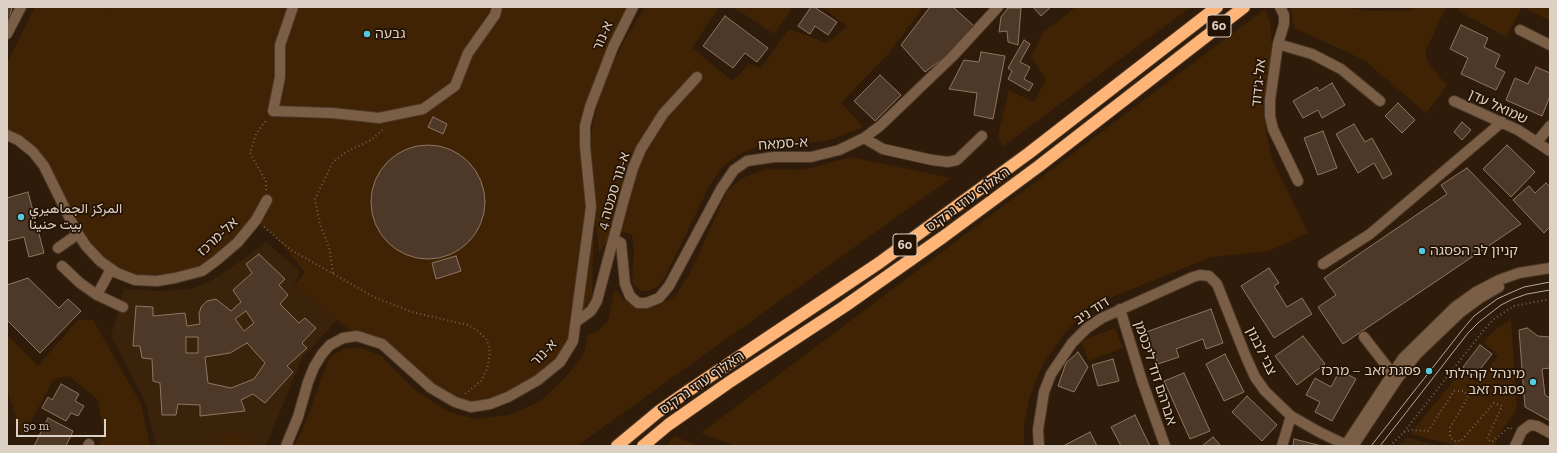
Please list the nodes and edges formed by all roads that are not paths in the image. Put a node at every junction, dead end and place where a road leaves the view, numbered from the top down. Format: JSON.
{"nodes":[{"id":1,"x":21,"y":7,"type":"edge"},
{"id":2,"x":293,"y":7,"type":"edge"},
{"id":3,"x":497,"y":7,"type":"edge"},
{"id":4,"x":633,"y":7,"type":"edge"},
{"id":5,"x":998,"y":7,"type":"edge"},
{"id":6,"x":1217,"y":7,"type":"edge"},
{"id":7,"x":1244,"y":7,"type":"edge"},
{"id":8,"x":1280,"y":7,"type":"edge"},
{"id":9,"x":1520,"y":30,"type":"dead end"},
{"id":10,"x":7,"y":34,"type":"edge"},
{"id":11,"x":1278,"y":44,"type":"junction"},
{"id":12,"x":1550,"y":45,"type":"edge"},
{"id":13,"x":697,"y":77,"type":"dead end"},
{"id":14,"x":1454,"y":101,"type":"dead end"},
{"id":15,"x":1380,"y":102,"type":"dead end"},
{"id":16,"x":1502,"y":122,"type":"junction"},
{"id":17,"x":1550,"y":126,"type":"edge"},
{"id":18,"x":7,"y":135,"type":"edge"},
{"id":19,"x":982,"y":136,"type":"dead end"},
{"id":20,"x":864,"y":138,"type":"junction"},
{"id":21,"x":1537,"y":142,"type":"junction"},
{"id":22,"x":1550,"y":151,"type":"edge"},
{"id":23,"x":1298,"y":181,"type":"dead end"},
{"id":24,"x":267,"y":200,"type":"road end"},
{"id":25,"x":78,"y":234,"type":"junction"},
{"id":26,"x":614,"y":239,"type":"junction"},
{"id":27,"x":58,"y":248,"type":"dead end"},
{"id":28,"x":1323,"y":264,"type":"dead end"},
{"id":29,"x":62,"y":266,"type":"dead end"},
{"id":30,"x":111,"y":269,"type":"junction"},
{"id":31,"x":1546,"y":269,"type":"edge"},
{"id":32,"x":1209,"y":276,"type":"joint"},
{"id":33,"x":97,"y":295,"type":"junction"},
{"id":34,"x":123,"y":307,"type":"dead end"},
{"id":35,"x":1120,"y":309,"type":"junction"},
{"id":36,"x":577,"y":320,"type":"junction"},
{"id":37,"x":1364,"y":337,"type":"dead end"},
{"id":38,"x":1392,"y":373,"type":"junction"},
{"id":39,"x":1291,"y":416,"type":"junction"},
{"id":40,"x":1550,"y":433,"type":"edge"},
{"id":41,"x":286,"y":446,"type":"edge"},
{"id":42,"x":617,"y":446,"type":"edge"},
{"id":43,"x":643,"y":446,"type":"edge"},
{"id":44,"x":1039,"y":446,"type":"edge"},
{"id":45,"x":1165,"y":446,"type":"edge"},
{"id":46,"x":1282,"y":446,"type":"edge"},
{"id":47,"x":1348,"y":446,"type":"edge"},
{"id":48,"x":1515,"y":446,"type":"edge"}],
"edges":[{"from":1,"to":10,"type":"street"},
{"from":2,"to":3,"type":"street"},
{"from":4,"to":36,"type":"street","name":"א-נור"},
{"from":5,"to":20,"type":"street","name":"א-סמאח"},
{"from":6,"to":42,"type":"highway","name":"האלוף עוזי נרקיס","number":"60"},
{"from":7,"to":43,"type":"highway","name":"האלוף עוזי נרקיס","number":"60"},
{"from":8,"to":11,"type":"street","name":"אל-ג'דוד"},
{"from":9,"to":12,"type":"street"},
{"from":11,"to":15,"type":"street"},
{"from":11,"to":23,"type":"street","name":"אל-ג'דוד"},
{"from":13,"to":26,"type":"street","name":"א-נור סמטה 4"},
{"from":14,"to":16,"type":"street","name":"שמואל עדן"},
{"from":16,"to":21,"type":"street","name":"שמואל עדן"},
{"from":16,"to":28,"type":"street"},
{"from":17,"to":21,"type":"street"},
{"from":18,"to":25,"type":"street","name":"אל-מרכז"},
{"from":19,"to":20,"type":"street"},
{"from":20,"to":26,"type":"street","name":"א-סמאח"},
{"from":21,"to":22,"type":"street","name":"שמואל עדן"},
{"from":24,"to":30,"type":"street","name":"אל-מרכז"},
{"from":25,"to":27,"type":"street"},
{"from":25,"to":30,"type":"street","name":"אל-מרכז"},
{"from":26,"to":36,"type":"street","name":"א-נור סמטה 4"},
{"from":29,"to":33,"type":"street"},
{"from":30,"to":33,"type":"street"},
{"from":31,"to":38,"type":"street"},
{"from":31,"to":47,"type":"street"},
{"from":32,"to":35,"type":"street","name":"דוד ניב"},
{"from":32,"to":39,"type":"street","name":"צבי לבנון"},
{"from":33,"to":34,"type":"street"},
{"from":35,"to":44,"type":"street","name":"דוד ניב"},
{"from":35,"to":45,"type":"street","name":"אברהם דוד ליכטמן"},
{"from":36,"to":41,"type":"street","name":"א-נור"},
{"from":37,"to":38,"type":"street"},
{"from":38,"to":47,"type":"street"},
{"from":39,"to":46,"type":"street"},
{"from":39,"to":47,"type":"street","name":"צבי לבנון"},
{"from":40,"to":48,"type":"street"}]}
